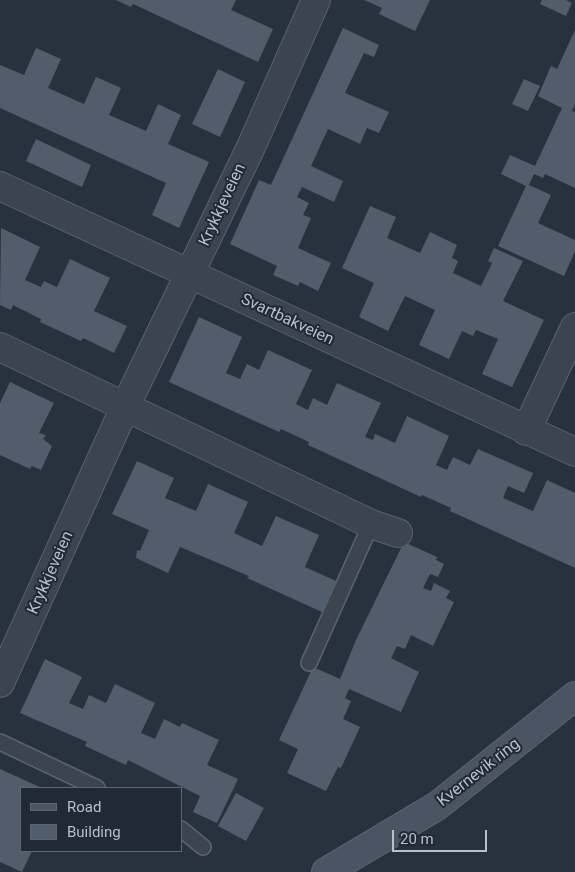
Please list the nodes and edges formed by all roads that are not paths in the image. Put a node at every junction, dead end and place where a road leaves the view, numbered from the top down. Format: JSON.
{"nodes":[{"id":1,"x":316,"y":0,"type":"edge"},
{"id":2,"x":0,"y":186,"type":"edge"},
{"id":3,"x":190,"y":275,"type":"junction"},
{"id":4,"x":575,"y":327,"type":"edge"},
{"id":5,"x":0,"y":347,"type":"edge"},
{"id":6,"x":125,"y":407,"type":"junction"},
{"id":7,"x":526,"y":431,"type":"junction"},
{"id":8,"x":575,"y":452,"type":"edge"},
{"id":9,"x":371,"y":524,"type":"junction"},
{"id":10,"x":398,"y":533,"type":"dead end"},
{"id":11,"x":309,"y":663,"type":"dead end"},
{"id":12,"x":0,"y":683,"type":"edge"},
{"id":13,"x":575,"y":696,"type":"edge"},
{"id":14,"x":0,"y":742,"type":"edge"},
{"id":15,"x":95,"y":787,"type":"edge"},
{"id":16,"x":182,"y":830,"type":"edge"},
{"id":17,"x":202,"y":846,"type":"dead end"},
{"id":18,"x":326,"y":872,"type":"edge"}],
"edges":[{"from":1,"to":3,"type":"street","name":"Krykkjeveien"},
{"from":2,"to":3,"type":"street","name":"Svartbakveien"},
{"from":3,"to":6,"type":"street","name":"Krykkjeveien"},
{"from":3,"to":7,"type":"street","name":"Svartbakveien"},
{"from":4,"to":7,"type":"street"},
{"from":5,"to":6,"type":"street"},
{"from":6,"to":9,"type":"street"},
{"from":6,"to":12,"type":"street","name":"Krykkjeveien"},
{"from":7,"to":8,"type":"street","name":"Svartbakveien"},
{"from":9,"to":10,"type":"street"},
{"from":9,"to":11,"type":"lane"},
{"from":13,"to":18,"type":"main road","name":"Kvernevik ring"},
{"from":14,"to":15,"type":"lane"},
{"from":16,"to":17,"type":"lane"}]}
